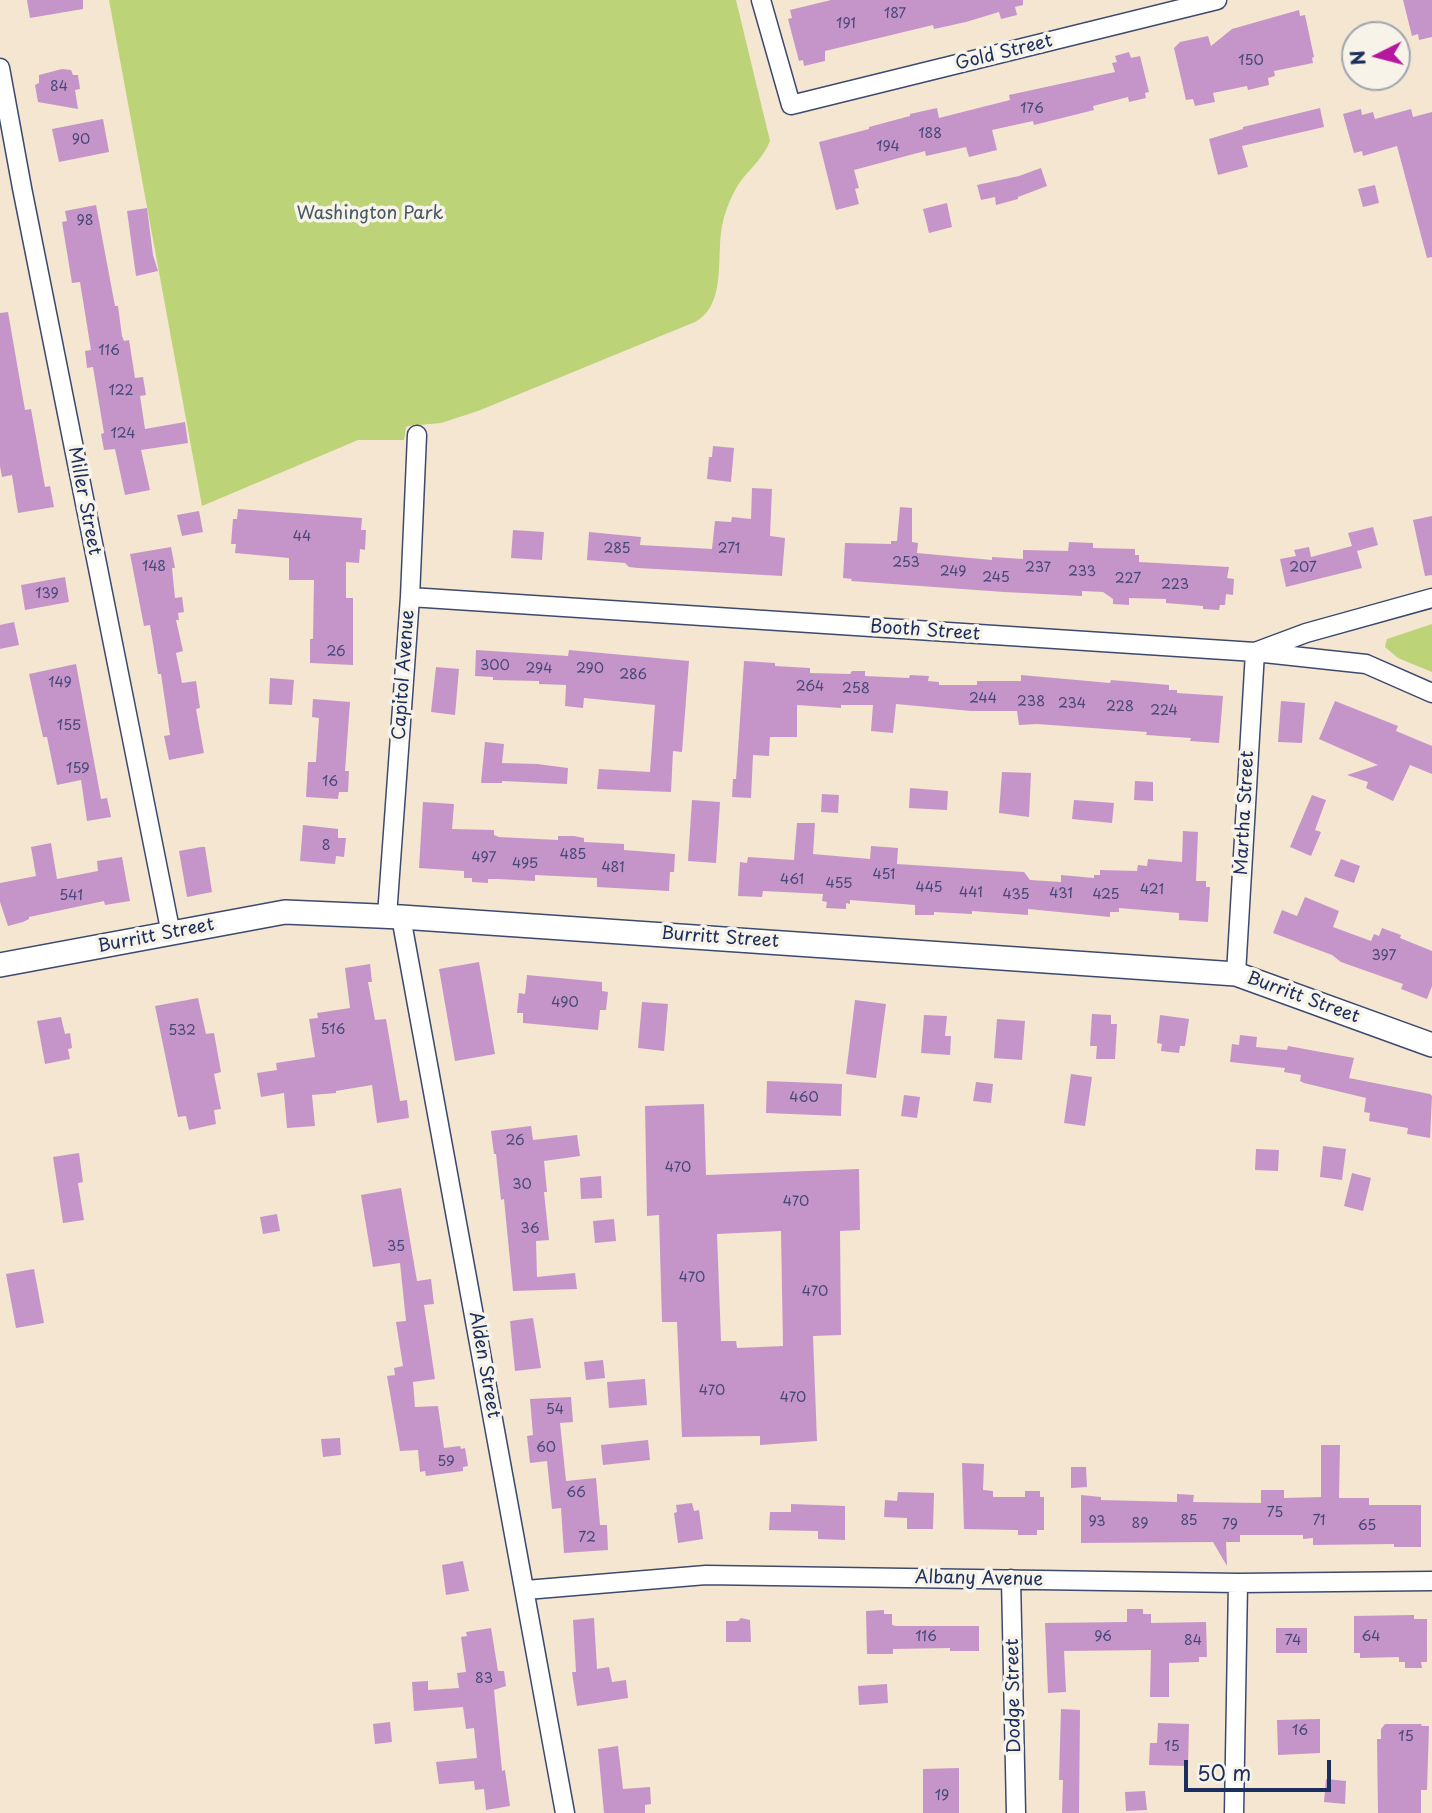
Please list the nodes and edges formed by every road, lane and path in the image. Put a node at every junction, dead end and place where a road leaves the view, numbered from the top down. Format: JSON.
{"nodes":[{"id":1,"x":761,"y":0,"type":"edge"},
{"id":2,"x":1217,"y":0,"type":"edge"},
{"id":3,"x":0,"y":68,"type":"edge"},
{"id":4,"x":417,"y":435,"type":"dead end"},
{"id":5,"x":410,"y":597,"type":"junction"},
{"id":6,"x":1432,"y":598,"type":"edge"},
{"id":7,"x":1255,"y":652,"type":"junction"},
{"id":8,"x":1432,"y":693,"type":"edge"},
{"id":9,"x":394,"y":916,"type":"junction"},
{"id":10,"x":172,"y":934,"type":"junction"},
{"id":11,"x":0,"y":965,"type":"edge"},
{"id":12,"x":1236,"y":974,"type":"junction"},
{"id":13,"x":1432,"y":1045,"type":"edge"},
{"id":14,"x":1011,"y":1579,"type":"junction"},
{"id":15,"x":1432,"y":1581,"type":"edge"},
{"id":16,"x":1238,"y":1583,"type":"junction"},
{"id":17,"x":526,"y":1590,"type":"junction"},
{"id":18,"x":565,"y":1813,"type":"edge"},
{"id":19,"x":1016,"y":1813,"type":"edge"},
{"id":20,"x":1234,"y":1813,"type":"edge"}],
"edges":[{"from":1,"to":2,"type":"street","name":"Gold Street"},
{"from":3,"to":10,"type":"street","name":"Miller Street"},
{"from":4,"to":5,"type":"street","name":"Capitol Avenue"},
{"from":5,"to":7,"type":"street","name":"Booth Street"},
{"from":5,"to":9,"type":"street","name":"Capitol Avenue"},
{"from":6,"to":7,"type":"street","name":"Booth Street"},
{"from":7,"to":8,"type":"street"},
{"from":7,"to":12,"type":"street","name":"Martha Street"},
{"from":9,"to":10,"type":"street","name":"Burritt Street"},
{"from":9,"to":12,"type":"street","name":"Burritt Street"},
{"from":9,"to":17,"type":"street","name":"Alden Street"},
{"from":10,"to":11,"type":"street","name":"Burritt Street"},
{"from":12,"to":13,"type":"street","name":"Burritt Street"},
{"from":14,"to":16,"type":"street","name":"Albany Avenue"},
{"from":14,"to":17,"type":"street","name":"Albany Avenue"},
{"from":14,"to":19,"type":"street","name":"Dodge Street"},
{"from":15,"to":16,"type":"street","name":"Albany Avenue"},
{"from":16,"to":20,"type":"street"},
{"from":17,"to":18,"type":"street","name":"Alden Street"}]}
